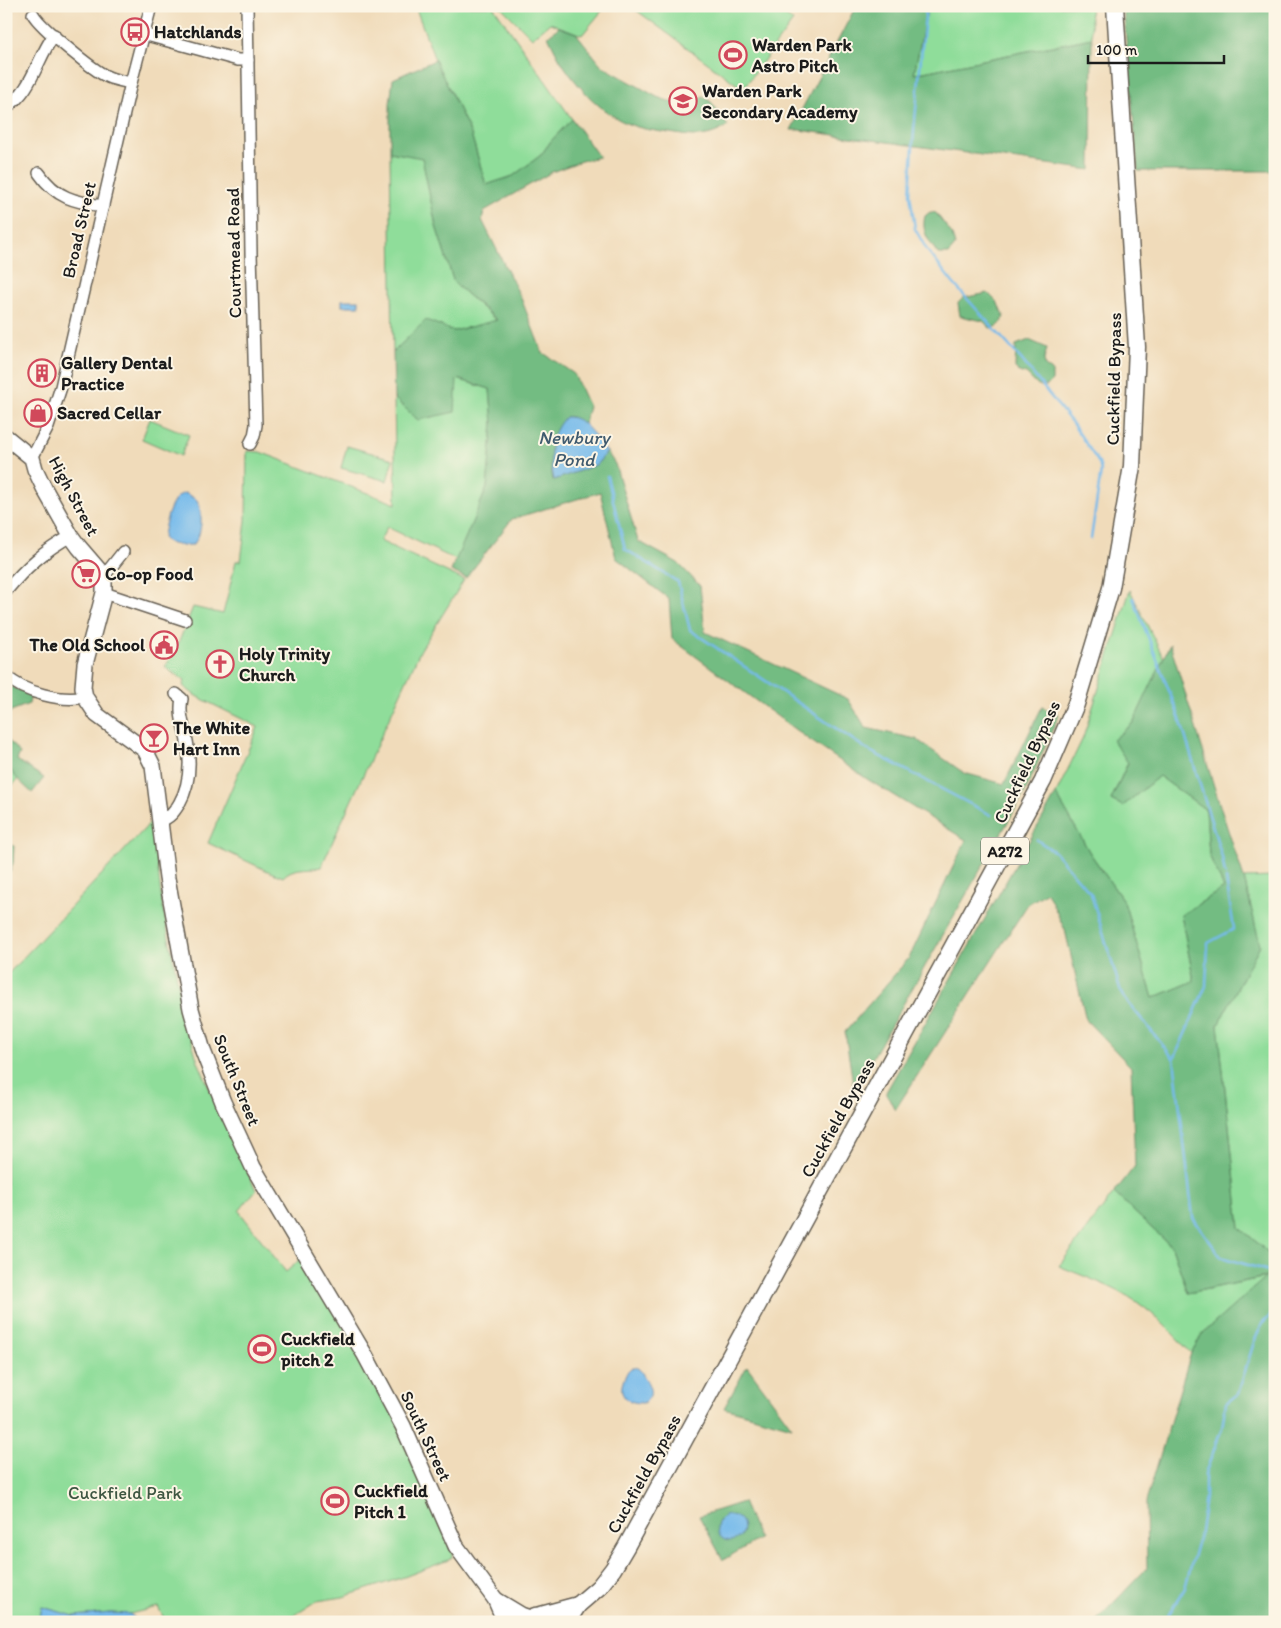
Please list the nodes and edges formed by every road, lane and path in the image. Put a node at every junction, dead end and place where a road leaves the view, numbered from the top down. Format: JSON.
{"nodes":[{"id":1,"x":151,"y":6,"type":"edge"},
{"id":2,"x":247,"y":6,"type":"edge"},
{"id":3,"x":1116,"y":6,"type":"edge"},
{"id":4,"x":33,"y":14,"type":"dead end"},
{"id":5,"x":143,"y":34,"type":"junction"},
{"id":6,"x":54,"y":35,"type":"junction"},
{"id":7,"x":248,"y":60,"type":"junction"},
{"id":8,"x":130,"y":83,"type":"junction"},
{"id":9,"x":6,"y":107,"type":"edge"},
{"id":10,"x":39,"y":173,"type":"dead end"},
{"id":11,"x":103,"y":206,"type":"junction"},
{"id":12,"x":6,"y":437,"type":"edge"},
{"id":13,"x":250,"y":444,"type":"dead end"},
{"id":14,"x":32,"y":458,"type":"junction"},
{"id":15,"x":72,"y":536,"type":"junction"},
{"id":16,"x":123,"y":552,"type":"dead end"},
{"id":17,"x":104,"y":576,"type":"junction"},
{"id":18,"x":6,"y":590,"type":"edge"},
{"id":19,"x":104,"y":593,"type":"junction"},
{"id":20,"x":185,"y":620,"type":"dead end"},
{"id":21,"x":6,"y":676,"type":"edge"},
{"id":22,"x":176,"y":694,"type":"dead end"},
{"id":23,"x":85,"y":697,"type":"junction"},
{"id":24,"x":160,"y":821,"type":"junction"},
{"id":25,"x":495,"y":1599,"type":"junction"},
{"id":26,"x":578,"y":1605,"type":"junction"},
{"id":27,"x":537,"y":1619,"type":"edge"},
{"id":28,"x":508,"y":1622,"type":"edge"},
{"id":29,"x":567,"y":1622,"type":"edge"}],
"edges":[{"from":1,"to":5,"type":"street","name":"Broad Street"},
{"from":2,"to":7,"type":"street","name":"Courtmead Road"},
{"from":3,"to":26,"type":"highway","name":"Cuckfield Bypass","number":"A272"},
{"from":4,"to":6,"type":"street"},
{"from":5,"to":7,"type":"street"},
{"from":5,"to":8,"type":"street","name":"Broad Street"},
{"from":6,"to":8,"type":"street"},
{"from":6,"to":9,"type":"street"},
{"from":7,"to":13,"type":"street","name":"Courtmead Road"},
{"from":8,"to":11,"type":"street","name":"Broad Street"},
{"from":10,"to":11,"type":"street"},
{"from":11,"to":14,"type":"street","name":"Broad Street"},
{"from":12,"to":14,"type":"main road","name":"High Street"},
{"from":14,"to":15,"type":"main road","name":"High Street"},
{"from":15,"to":17,"type":"main road","name":"High Street"},
{"from":15,"to":18,"type":"street"},
{"from":16,"to":17,"type":"street"},
{"from":17,"to":19,"type":"main road"},
{"from":19,"to":20,"type":"street"},
{"from":19,"to":23,"type":"main road"},
{"from":21,"to":23,"type":"street"},
{"from":22,"to":24,"type":"street"},
{"from":23,"to":24,"type":"main road","name":"South Street"},
{"from":24,"to":25,"type":"main road","name":"South Street"},
{"from":25,"to":27,"type":"main road","name":"South Street"},
{"from":25,"to":28,"type":"main road","name":"South Street"},
{"from":26,"to":27,"type":"highway","name":"Cuckfield Bypass","number":"A272"},
{"from":26,"to":29,"type":"highway","name":"Cuckfield Bypass","number":"A272"}]}
